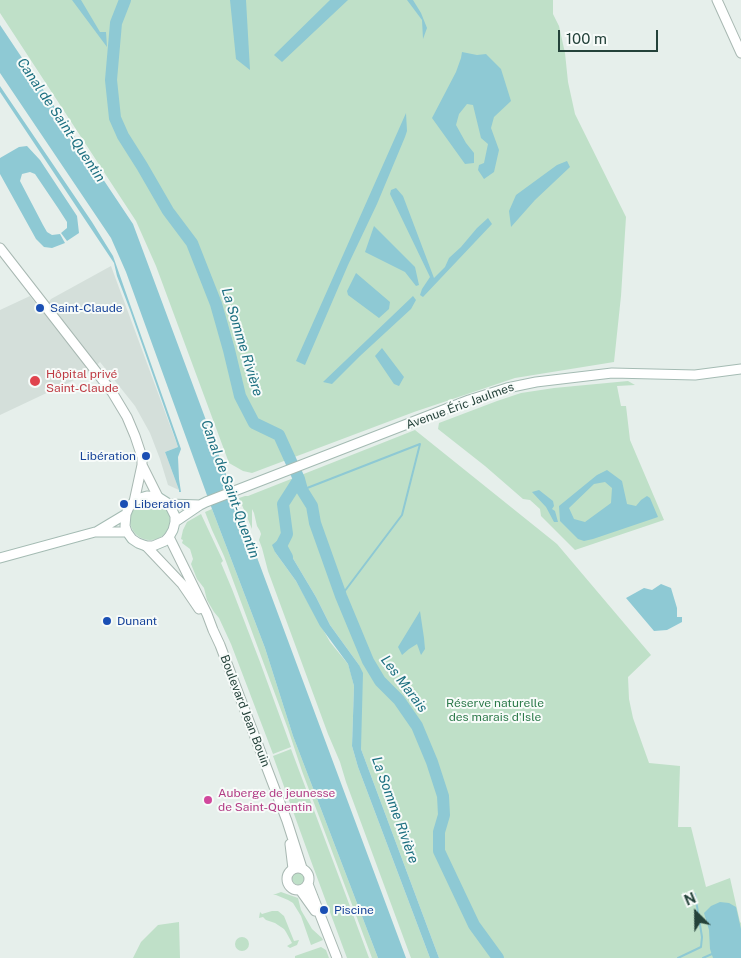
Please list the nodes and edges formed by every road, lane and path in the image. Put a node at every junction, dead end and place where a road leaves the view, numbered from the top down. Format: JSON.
{"nodes":[{"id":1,"x":717,"y":0,"type":"edge"},
{"id":2,"x":741,"y":53,"type":"edge"},
{"id":3,"x":0,"y":248,"type":"edge"},
{"id":4,"x":741,"y":370,"type":"edge"},
{"id":5,"x":142,"y":465,"type":"junction"},
{"id":6,"x":158,"y":497,"type":"junction"},
{"id":7,"x":134,"y":502,"type":"junction"},
{"id":8,"x":203,"y":503,"type":"junction"},
{"id":9,"x":169,"y":504,"type":"junction"},
{"id":10,"x":126,"y":514,"type":"junction"},
{"id":11,"x":175,"y":522,"type":"junction"},
{"id":12,"x":95,"y":532,"type":"junction"},
{"id":13,"x":127,"y":532,"type":"junction"},
{"id":14,"x":169,"y":537,"type":"junction"},
{"id":15,"x":146,"y":546,"type":"junction"},
{"id":16,"x":0,"y":558,"type":"edge"},
{"id":17,"x":213,"y":630,"type":"junction"},
{"id":18,"x":298,"y":868,"type":"junction"},
{"id":19,"x":308,"y":884,"type":"junction"},
{"id":20,"x":300,"y":890,"type":"junction"},
{"id":21,"x":323,"y":922,"type":"junction"},
{"id":22,"x":337,"y":958,"type":"edge"}],
"edges":[{"from":1,"to":2,"type":"street"},
{"from":3,"to":5,"type":"street"},
{"from":4,"to":8,"type":"street","name":"Avenue Éric Jaulmes"},
{"from":5,"to":6,"type":"street"},
{"from":5,"to":7,"type":"street"},
{"from":6,"to":7,"type":"street"},
{"from":6,"to":9,"type":"street"},
{"from":7,"to":10,"type":"street"},
{"from":8,"to":9,"type":"street"},
{"from":8,"to":11,"type":"street"},
{"from":9,"to":11,"type":"street"},
{"from":10,"to":12,"type":"street"},
{"from":10,"to":13,"type":"street"},
{"from":11,"to":14,"type":"street"},
{"from":12,"to":13,"type":"street"},
{"from":12,"to":16,"type":"street"},
{"from":13,"to":15,"type":"street"},
{"from":14,"to":15,"type":"street"},
{"from":14,"to":17,"type":"street"},
{"from":15,"to":17,"type":"street"},
{"from":17,"to":18,"type":"street","name":"Boulevard Jean Bouin"},
{"from":18,"to":19,"type":"street"},
{"from":18,"to":20,"type":"street"},
{"from":19,"to":20,"type":"street"},
{"from":19,"to":21,"type":"street"},
{"from":20,"to":21,"type":"street"},
{"from":21,"to":22,"type":"street"}]}
